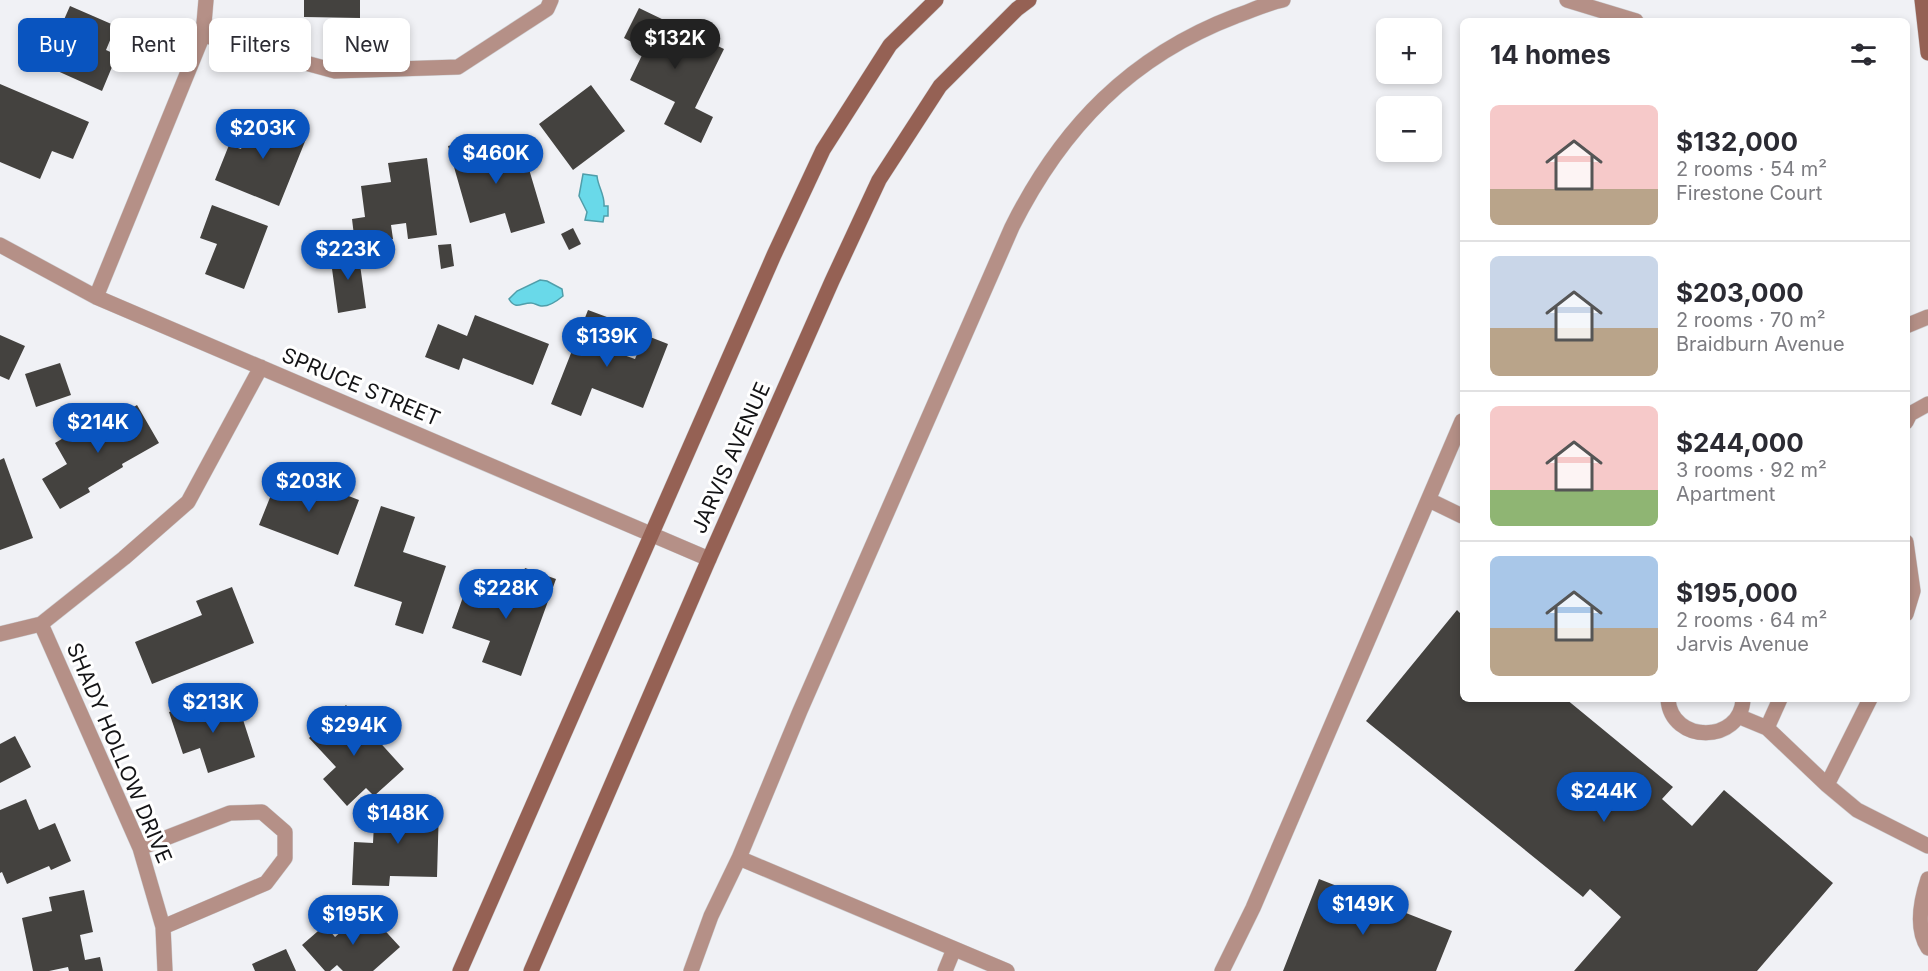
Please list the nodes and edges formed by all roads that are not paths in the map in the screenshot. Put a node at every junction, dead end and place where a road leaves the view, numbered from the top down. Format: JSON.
{"nodes":[{"id":1,"x":206,"y":0,"type":"edge"},
{"id":2,"x":551,"y":0,"type":"edge"},
{"id":3,"x":936,"y":0,"type":"edge"},
{"id":4,"x":1029,"y":0,"type":"edge"},
{"id":5,"x":1283,"y":0,"type":"edge"},
{"id":6,"x":1567,"y":0,"type":"edge"},
{"id":7,"x":1922,"y":0,"type":"edge"},
{"id":8,"x":1626,"y":18,"type":"edge"},
{"id":9,"x":204,"y":35,"type":"junction"},
{"id":10,"x":1928,"y":53,"type":"edge"},
{"id":11,"x":0,"y":245,"type":"edge"},
{"id":12,"x":96,"y":297,"type":"junction"},
{"id":13,"x":1928,"y":317,"type":"edge"},
{"id":14,"x":1910,"y":324,"type":"edge"},
{"id":15,"x":261,"y":367,"type":"junction"},
{"id":16,"x":1928,"y":404,"type":"edge"},
{"id":17,"x":1910,"y":414,"type":"edge"},
{"id":18,"x":1460,"y":426,"type":"edge"},
{"id":19,"x":1429,"y":500,"type":"junction"},
{"id":20,"x":1460,"y":515,"type":"edge"},
{"id":21,"x":650,"y":534,"type":"junction"},
{"id":22,"x":709,"y":560,"type":"junction"},
{"id":23,"x":1910,"y":570,"type":"edge"},
{"id":24,"x":1910,"y":601,"type":"edge"},
{"id":25,"x":41,"y":624,"type":"junction"},
{"id":26,"x":0,"y":634,"type":"edge"},
{"id":27,"x":1669,"y":702,"type":"edge"},
{"id":28,"x":1742,"y":702,"type":"edge"},
{"id":29,"x":1779,"y":702,"type":"edge"},
{"id":30,"x":1868,"y":702,"type":"edge"},
{"id":31,"x":1738,"y":716,"type":"junction"},
{"id":32,"x":1767,"y":728,"type":"junction"},
{"id":33,"x":1827,"y":785,"type":"junction"},
{"id":34,"x":1928,"y":846,"type":"edge"},
{"id":35,"x":140,"y":848,"type":"junction"},
{"id":36,"x":739,"y":858,"type":"junction"},
{"id":37,"x":1928,"y":879,"type":"edge"},
{"id":38,"x":163,"y":927,"type":"junction"},
{"id":39,"x":1928,"y":948,"type":"edge"},
{"id":40,"x":954,"y":950,"type":"junction"},
{"id":41,"x":165,"y":971,"type":"edge"},
{"id":42,"x":460,"y":971,"type":"edge"},
{"id":43,"x":531,"y":971,"type":"edge"},
{"id":44,"x":691,"y":971,"type":"edge"},
{"id":45,"x":945,"y":971,"type":"edge"},
{"id":46,"x":1006,"y":971,"type":"edge"},
{"id":47,"x":1222,"y":971,"type":"edge"}],
"edges":[{"from":1,"to":9,"type":"street"},
{"from":2,"to":9,"type":"street"},
{"from":3,"to":21,"type":"main road","name":"JARVIS AVENUE"},
{"from":4,"to":22,"type":"main road","name":"JARVIS AVENUE"},
{"from":5,"to":36,"type":"street"},
{"from":6,"to":8,"type":"street"},
{"from":7,"to":10,"type":"main road"},
{"from":9,"to":12,"type":"street"},
{"from":11,"to":12,"type":"street","name":"SPRUCE STREET"},
{"from":12,"to":15,"type":"street","name":"SPRUCE STREET"},
{"from":13,"to":14,"type":"street"},
{"from":15,"to":21,"type":"street","name":"SPRUCE STREET"},
{"from":15,"to":25,"type":"street"},
{"from":16,"to":17,"type":"street"},
{"from":18,"to":19,"type":"street"},
{"from":19,"to":20,"type":"street"},
{"from":19,"to":47,"type":"street"},
{"from":21,"to":22,"type":"street","name":"SPRUCE STREET"},
{"from":21,"to":42,"type":"main road","name":"JARVIS AVENUE"},
{"from":22,"to":43,"type":"main road","name":"JARVIS AVENUE"},
{"from":23,"to":24,"type":"street"},
{"from":25,"to":26,"type":"street"},
{"from":25,"to":35,"type":"street","name":"SHADY HOLLOW DRIVE"},
{"from":27,"to":31,"type":"street"},
{"from":28,"to":31,"type":"street"},
{"from":29,"to":32,"type":"street"},
{"from":30,"to":33,"type":"street"},
{"from":31,"to":32,"type":"street"},
{"from":32,"to":33,"type":"street"},
{"from":33,"to":34,"type":"street"},
{"from":35,"to":38,"type":"street","name":"SHADY HOLLOW DRIVE"},
{"from":35,"to":38,"type":"street"},
{"from":36,"to":40,"type":"street"},
{"from":36,"to":44,"type":"street"},
{"from":37,"to":39,"type":"street"},
{"from":38,"to":41,"type":"street","name":"SHADY HOLLOW DRIVE"},
{"from":40,"to":45,"type":"street"},
{"from":40,"to":46,"type":"street"}]}
